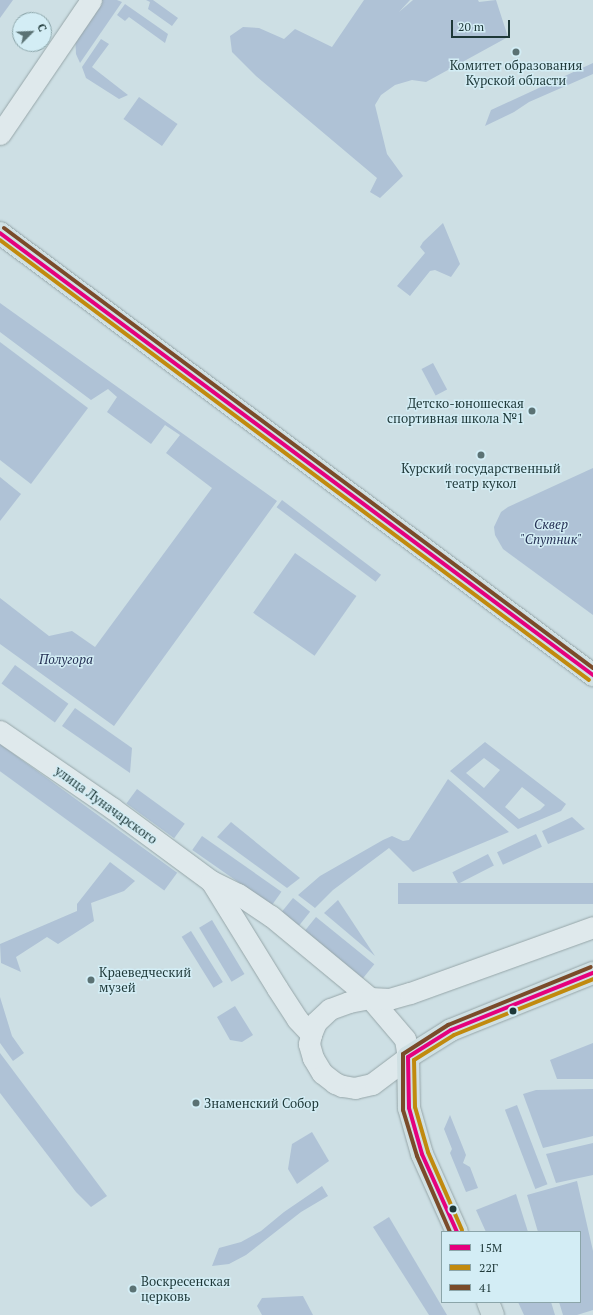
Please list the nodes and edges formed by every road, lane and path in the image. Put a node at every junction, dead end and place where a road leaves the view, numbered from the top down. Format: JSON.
{"nodes":[{"id":1,"x":90,"y":0,"type":"edge"},
{"id":2,"x":0,"y":134,"type":"edge"},
{"id":3,"x":0,"y":232,"type":"edge"},
{"id":4,"x":593,"y":675,"type":"edge"},
{"id":5,"x":0,"y":731,"type":"edge"},
{"id":6,"x":211,"y":881,"type":"junction"},
{"id":7,"x":593,"y":927,"type":"edge"},
{"id":8,"x":593,"y":973,"type":"edge"},
{"id":9,"x":370,"y":998,"type":"junction"},
{"id":10,"x":311,"y":1034,"type":"junction"},
{"id":11,"x":408,"y":1057,"type":"junction"},
{"id":12,"x":457,"y":1231,"type":"edge"},
{"id":13,"x":488,"y":1303,"type":"edge"},
{"id":14,"x":493,"y":1315,"type":"edge"}],
"edges":[{"from":1,"to":2,"type":"street"},
{"from":3,"to":4,"type":"main road"},
{"from":5,"to":6,"type":"street","name":"улица Луначарского"},
{"from":6,"to":9,"type":"street"},
{"from":6,"to":10,"type":"street"},
{"from":7,"to":9,"type":"street"},
{"from":8,"to":11,"type":"main road"},
{"from":9,"to":10,"type":"street"},
{"from":9,"to":11,"type":"street"},
{"from":10,"to":11,"type":"street"},
{"from":11,"to":12,"type":"main road"},
{"from":13,"to":14,"type":"main road"}]}
